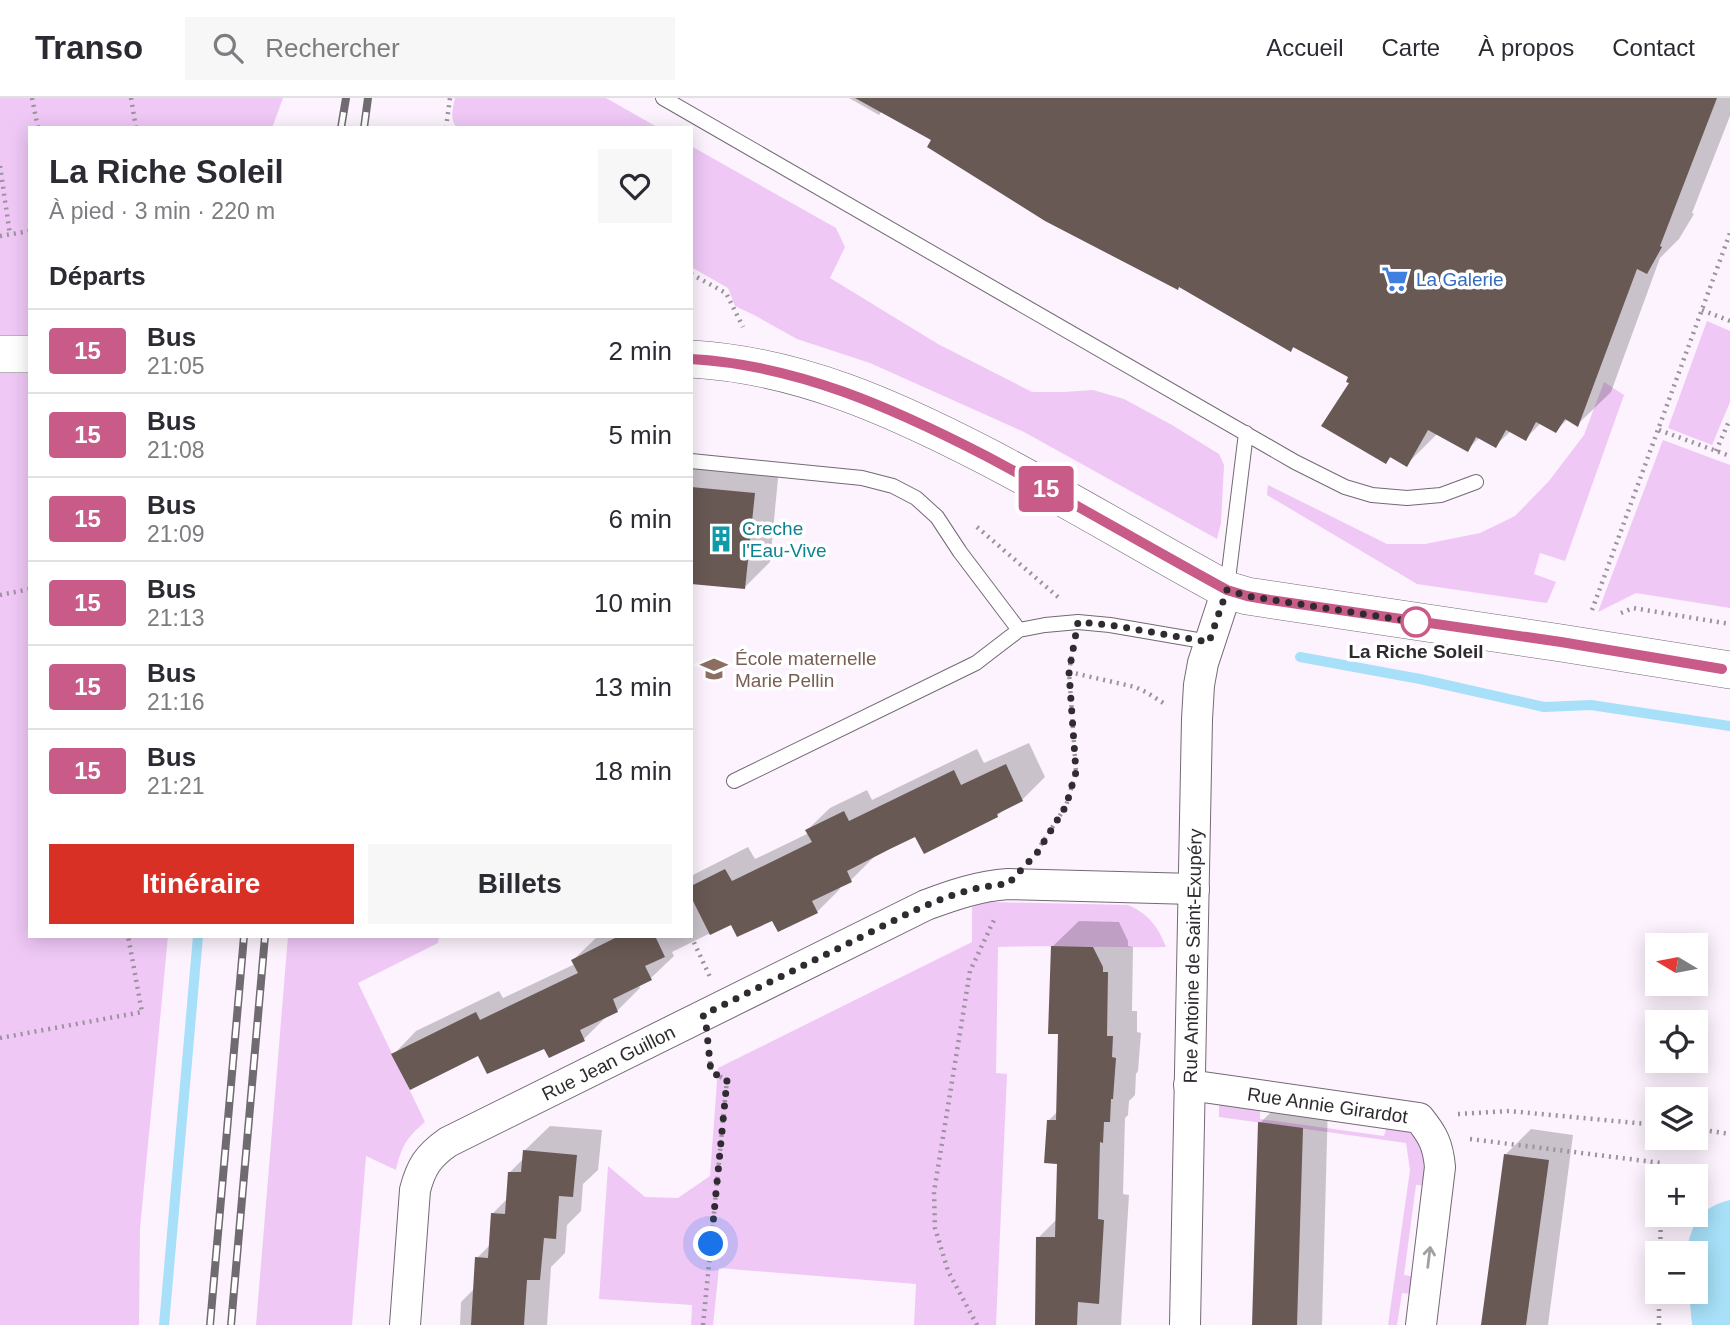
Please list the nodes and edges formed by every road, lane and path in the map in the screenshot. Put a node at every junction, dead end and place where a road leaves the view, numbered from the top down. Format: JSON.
{"nodes":[{"id":1,"x":33,"y":98,"type":"edge"},
{"id":2,"x":131,"y":98,"type":"edge"},
{"id":3,"x":450,"y":98,"type":"edge"},
{"id":4,"x":663,"y":98,"type":"edge"},
{"id":5,"x":38,"y":126,"type":"edge"},
{"id":6,"x":136,"y":126,"type":"edge"},
{"id":7,"x":446,"y":126,"type":"edge"},
{"id":8,"x":0,"y":166,"type":"edge"},
{"id":9,"x":28,"y":231,"type":"edge"},
{"id":10,"x":1730,"y":233,"type":"edge"},
{"id":11,"x":10,"y":234,"type":"junction"},
{"id":12,"x":0,"y":236,"type":"edge"},
{"id":13,"x":693,"y":275,"type":"edge"},
{"id":14,"x":1702,"y":310,"type":"junction"},
{"id":15,"x":1730,"y":321,"type":"edge"},
{"id":16,"x":743,"y":328,"type":"dead end"},
{"id":17,"x":0,"y":354,"type":"edge"},
{"id":18,"x":28,"y":354,"type":"edge"},
{"id":19,"x":693,"y":359,"type":"edge"},
{"id":20,"x":1730,"y":419,"type":"edge"},
{"id":21,"x":1658,"y":430,"type":"junction"},
{"id":22,"x":1246,"y":433,"type":"junction"},
{"id":23,"x":1716,"y":451,"type":"junction"},
{"id":24,"x":1730,"y":456,"type":"edge"},
{"id":25,"x":693,"y":461,"type":"edge"},
{"id":26,"x":1476,"y":482,"type":"dead end"},
{"id":27,"x":28,"y":589,"type":"edge"},
{"id":28,"x":1227,"y":590,"type":"junction"},
{"id":29,"x":0,"y":595,"type":"edge"},
{"id":30,"x":1611,"y":617,"type":"dead end"},
{"id":31,"x":1588,"y":621,"type":"dead end"},
{"id":32,"x":1078,"y":622,"type":"junction"},
{"id":33,"x":1730,"y":624,"type":"edge"},
{"id":34,"x":1019,"y":630,"type":"junction"},
{"id":35,"x":1209,"y":642,"type":"junction"},
{"id":36,"x":1730,"y":670,"type":"edge"},
{"id":37,"x":1069,"y":672,"type":"junction"},
{"id":38,"x":1197,"y":719,"type":"junction"},
{"id":39,"x":734,"y":780,"type":"dead end"},
{"id":40,"x":1008,"y":884,"type":"junction"},
{"id":41,"x":1194,"y":889,"type":"junction"},
{"id":42,"x":128,"y":938,"type":"edge"},
{"id":43,"x":692,"y":938,"type":"edge"},
{"id":44,"x":713,"y":1010,"type":"junction"},
{"id":45,"x":0,"y":1038,"type":"edge"},
{"id":46,"x":1189,"y":1085,"type":"junction"},
{"id":47,"x":1645,"y":1124,"type":"edge"},
{"id":48,"x":1426,"y":1126,"type":"junction"},
{"id":49,"x":1708,"y":1131,"type":"edge"},
{"id":50,"x":1730,"y":1134,"type":"edge"},
{"id":51,"x":1661,"y":1164,"type":"edge"},
{"id":52,"x":1659,"y":1304,"type":"edge"},
{"id":53,"x":405,"y":1325,"type":"edge"},
{"id":54,"x":703,"y":1325,"type":"edge"},
{"id":55,"x":977,"y":1325,"type":"edge"},
{"id":56,"x":1185,"y":1325,"type":"edge"},
{"id":57,"x":1421,"y":1325,"type":"edge"},
{"id":58,"x":1659,"y":1325,"type":"edge"}],
"edges":[{"from":1,"to":5,"type":"path"},
{"from":2,"to":6,"type":"path"},
{"from":3,"to":7,"type":"path"},
{"from":4,"to":22,"type":"lane"},
{"from":8,"to":11,"type":"path"},
{"from":9,"to":11,"type":"path"},
{"from":10,"to":14,"type":"path"},
{"from":11,"to":12,"type":"path"},
{"from":13,"to":16,"type":"path"},
{"from":14,"to":15,"type":"path"},
{"from":14,"to":21,"type":"path"},
{"from":17,"to":18,"type":"street"},
{"from":19,"to":28,"type":"street"},
{"from":20,"to":23,"type":"path"},
{"from":21,"to":23,"type":"path"},
{"from":21,"to":31,"type":"path"},
{"from":22,"to":26,"type":"lane"},
{"from":22,"to":28,"type":"lane"},
{"from":23,"to":24,"type":"path"},
{"from":25,"to":34,"type":"lane"},
{"from":27,"to":29,"type":"path"},
{"from":28,"to":35,"type":"street","name":"Rue Antoine de Saint-Exupéry"},
{"from":28,"to":36,"type":"street"},
{"from":30,"to":33,"type":"path"},
{"from":32,"to":34,"type":"lane"},
{"from":32,"to":35,"type":"lane"},
{"from":32,"to":37,"type":"path"},
{"from":34,"to":39,"type":"lane"},
{"from":35,"to":38,"type":"street","name":"Rue Antoine de Saint-Exupéry"},
{"from":37,"to":38,"type":"path"},
{"from":37,"to":40,"type":"path"},
{"from":38,"to":41,"type":"street","name":"Rue Antoine de Saint-Exupéry"},
{"from":40,"to":41,"type":"street","name":"Rue Jean Guillon"},
{"from":40,"to":44,"type":"street","name":"Rue Jean Guillon"},
{"from":40,"to":55,"type":"path"},
{"from":41,"to":46,"type":"street","name":"Rue Antoine de Saint-Exupéry"},
{"from":42,"to":45,"type":"path"},
{"from":43,"to":44,"type":"path"},
{"from":44,"to":53,"type":"street","name":"Rue Jean Guillon"},
{"from":44,"to":54,"type":"path"},
{"from":46,"to":48,"type":"street","name":"Rue Annie Girardot"},
{"from":46,"to":56,"type":"street","name":"Rue Antoine de Saint-Exupéry"},
{"from":47,"to":48,"type":"path"},
{"from":48,"to":51,"type":"path"},
{"from":57,"to":48,"type":"street","name":"Rue Annie Girardot","one_way":true},
{"from":49,"to":50,"type":"path"},
{"from":52,"to":58,"type":"path"}]}
